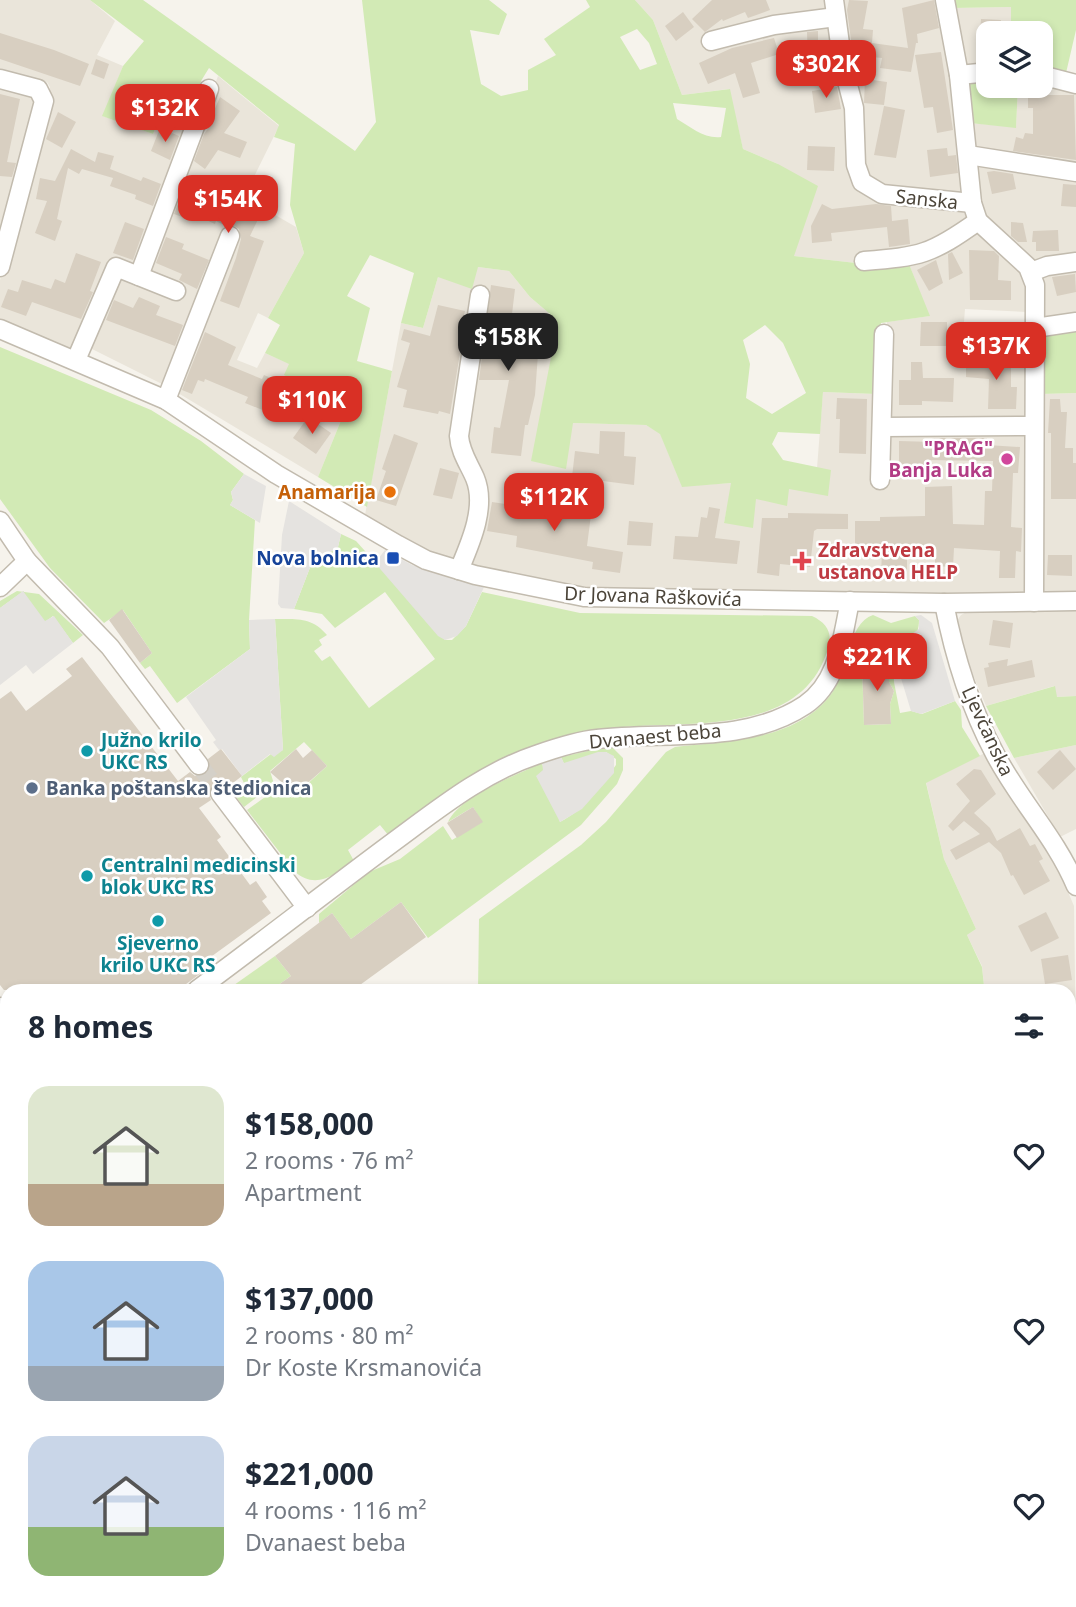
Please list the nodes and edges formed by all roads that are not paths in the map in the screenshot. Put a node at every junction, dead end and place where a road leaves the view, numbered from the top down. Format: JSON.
{"nodes":[{"id":1,"x":945,"y":0,"type":"edge"},
{"id":2,"x":835,"y":8,"type":"edge"},
{"id":3,"x":712,"y":41,"type":"dead end"},
{"id":4,"x":976,"y":73,"type":"edge"},
{"id":5,"x":959,"y":75,"type":"junction"},
{"id":6,"x":1053,"y":78,"type":"edge"},
{"id":7,"x":0,"y":79,"type":"edge"},
{"id":8,"x":1076,"y":84,"type":"edge"},
{"id":9,"x":209,"y":89,"type":"dead end"},
{"id":10,"x":968,"y":155,"type":"junction"},
{"id":11,"x":1076,"y":172,"type":"edge"},
{"id":12,"x":972,"y":203,"type":"junction"},
{"id":13,"x":978,"y":221,"type":"junction"},
{"id":14,"x":5,"y":234,"type":"edge"},
{"id":15,"x":230,"y":236,"type":"dead end"},
{"id":16,"x":864,"y":261,"type":"dead end"},
{"id":17,"x":1076,"y":262,"type":"edge"},
{"id":18,"x":0,"y":267,"type":"edge"},
{"id":19,"x":1031,"y":272,"type":"junction"},
{"id":20,"x":139,"y":276,"type":"junction"},
{"id":21,"x":176,"y":290,"type":"dead end"},
{"id":22,"x":480,"y":295,"type":"dead end"},
{"id":23,"x":1076,"y":322,"type":"edge"},
{"id":24,"x":1035,"y":328,"type":"junction"},
{"id":25,"x":0,"y":329,"type":"edge"},
{"id":26,"x":884,"y":334,"type":"dead end"},
{"id":27,"x":76,"y":360,"type":"junction"},
{"id":28,"x":166,"y":400,"type":"junction"},
{"id":29,"x":1033,"y":426,"type":"junction"},
{"id":30,"x":883,"y":427,"type":"junction"},
{"id":31,"x":880,"y":480,"type":"dead end"},
{"id":32,"x":0,"y":521,"type":"edge"},
{"id":33,"x":27,"y":561,"type":"junction"},
{"id":34,"x":459,"y":570,"type":"junction"},
{"id":35,"x":0,"y":587,"type":"edge"},
{"id":36,"x":850,"y":601,"type":"junction"},
{"id":37,"x":1076,"y":601,"type":"edge"},
{"id":38,"x":1034,"y":602,"type":"junction"},
{"id":39,"x":944,"y":603,"type":"junction"},
{"id":40,"x":199,"y":765,"type":"tunnel mouth"},
{"id":41,"x":220,"y":793,"type":"tunnel mouth"},
{"id":42,"x":1076,"y":886,"type":"edge"},
{"id":43,"x":307,"y":908,"type":"junction"},
{"id":44,"x":205,"y":984,"type":"edge"}],
"edges":[{"from":1,"to":5,"type":"street","name":"Sanska"},
{"from":2,"to":3,"type":"street"},
{"from":2,"to":12,"type":"street","name":"Sanska"},
{"from":4,"to":5,"type":"street"},
{"from":5,"to":10,"type":"street","name":"Sanska"},
{"from":6,"to":8,"type":"street"},
{"from":7,"to":14,"type":"street"},
{"from":9,"to":20,"type":"street"},
{"from":10,"to":11,"type":"street"},
{"from":10,"to":12,"type":"street","name":"Sanska"},
{"from":12,"to":13,"type":"street","name":"Sanska"},
{"from":13,"to":16,"type":"street"},
{"from":13,"to":19,"type":"street","name":"Sanska"},
{"from":14,"to":18,"type":"street"},
{"from":15,"to":28,"type":"street"},
{"from":17,"to":19,"type":"street"},
{"from":19,"to":24,"type":"street"},
{"from":20,"to":21,"type":"street"},
{"from":20,"to":27,"type":"street"},
{"from":22,"to":34,"type":"street"},
{"from":23,"to":24,"type":"street"},
{"from":24,"to":29,"type":"street"},
{"from":25,"to":27,"type":"street","name":"Dr Jovana Raškovića"},
{"from":26,"to":30,"type":"street"},
{"from":27,"to":28,"type":"street","name":"Dr Jovana Raškovića"},
{"from":28,"to":34,"type":"street","name":"Dr Jovana Raškovića"},
{"from":29,"to":30,"type":"street"},
{"from":29,"to":38,"type":"street"},
{"from":30,"to":31,"type":"street"},
{"from":32,"to":33,"type":"street"},
{"from":33,"to":35,"type":"street"},
{"from":33,"to":40,"type":"street"},
{"from":34,"to":36,"type":"street","name":"Dr Jovana Raškovića"},
{"from":36,"to":39,"type":"street","name":"Dr Jovana Raškovića"},
{"from":36,"to":43,"type":"street","name":"Dvanaest beba"},
{"from":37,"to":38,"type":"street","name":"Dr Jovana Raškovića"},
{"from":38,"to":39,"type":"street","name":"Dr Jovana Raškovića"},
{"from":39,"to":42,"type":"street","name":"Ljevčanska"},
{"from":41,"to":43,"type":"street"},
{"from":43,"to":44,"type":"street","name":"Dvanaest beba"}]}
